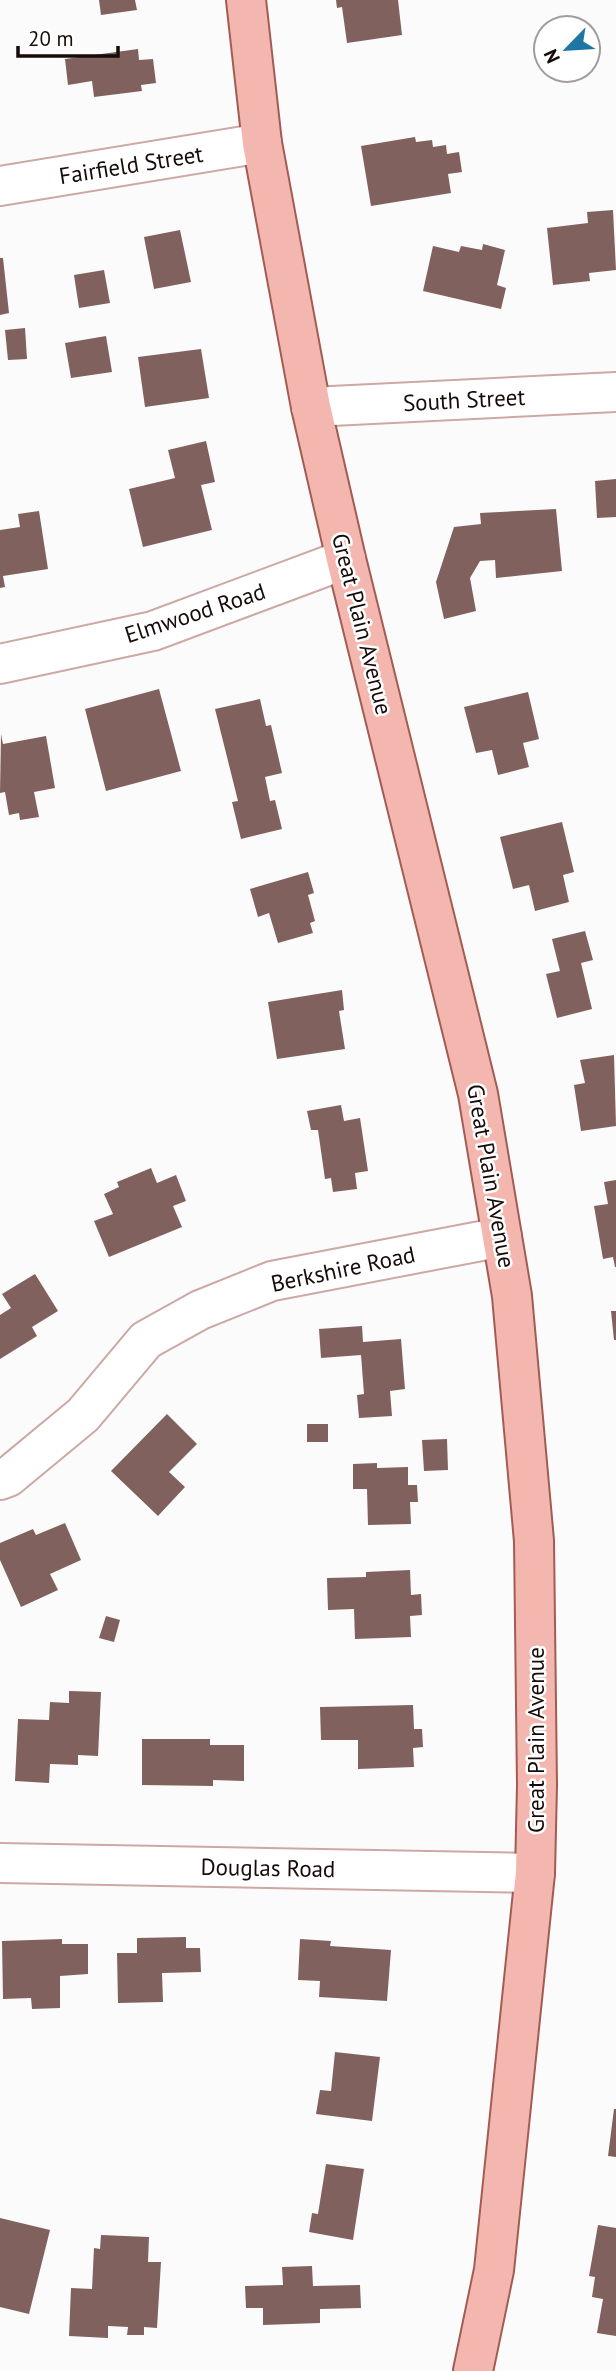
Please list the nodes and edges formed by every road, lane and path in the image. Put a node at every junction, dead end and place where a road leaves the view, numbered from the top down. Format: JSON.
{"nodes":[{"id":1,"x":246,"y":0,"type":"edge"},
{"id":2,"x":262,"y":143,"type":"junction"},
{"id":3,"x":0,"y":186,"type":"edge"},
{"id":4,"x":616,"y":392,"type":"edge"},
{"id":5,"x":312,"y":407,"type":"junction"},
{"id":6,"x":346,"y":559,"type":"junction"},
{"id":7,"x":0,"y":664,"type":"edge"},
{"id":8,"x":502,"y":1237,"type":"junction"},
{"id":9,"x":0,"y":1480,"type":"edge"},
{"id":10,"x":0,"y":1863,"type":"edge"},
{"id":11,"x":535,"y":1872,"type":"junction"},
{"id":12,"x":473,"y":2371,"type":"edge"}],
"edges":[{"from":1,"to":2,"type":"main road","name":"Great Plain Avenue"},
{"from":2,"to":3,"type":"street","name":"Fairfield Street"},
{"from":2,"to":5,"type":"main road","name":"Great Plain Avenue"},
{"from":4,"to":5,"type":"street","name":"South Street"},
{"from":5,"to":6,"type":"main road","name":"Great Plain Avenue"},
{"from":6,"to":7,"type":"street","name":"Elmwood Road"},
{"from":6,"to":8,"type":"main road","name":"Great Plain Avenue"},
{"from":8,"to":9,"type":"street","name":"Berkshire Road"},
{"from":8,"to":11,"type":"main road","name":"Great Plain Avenue"},
{"from":10,"to":11,"type":"street","name":"Douglas Road"},
{"from":11,"to":12,"type":"main road","name":"Great Plain Avenue"}]}
